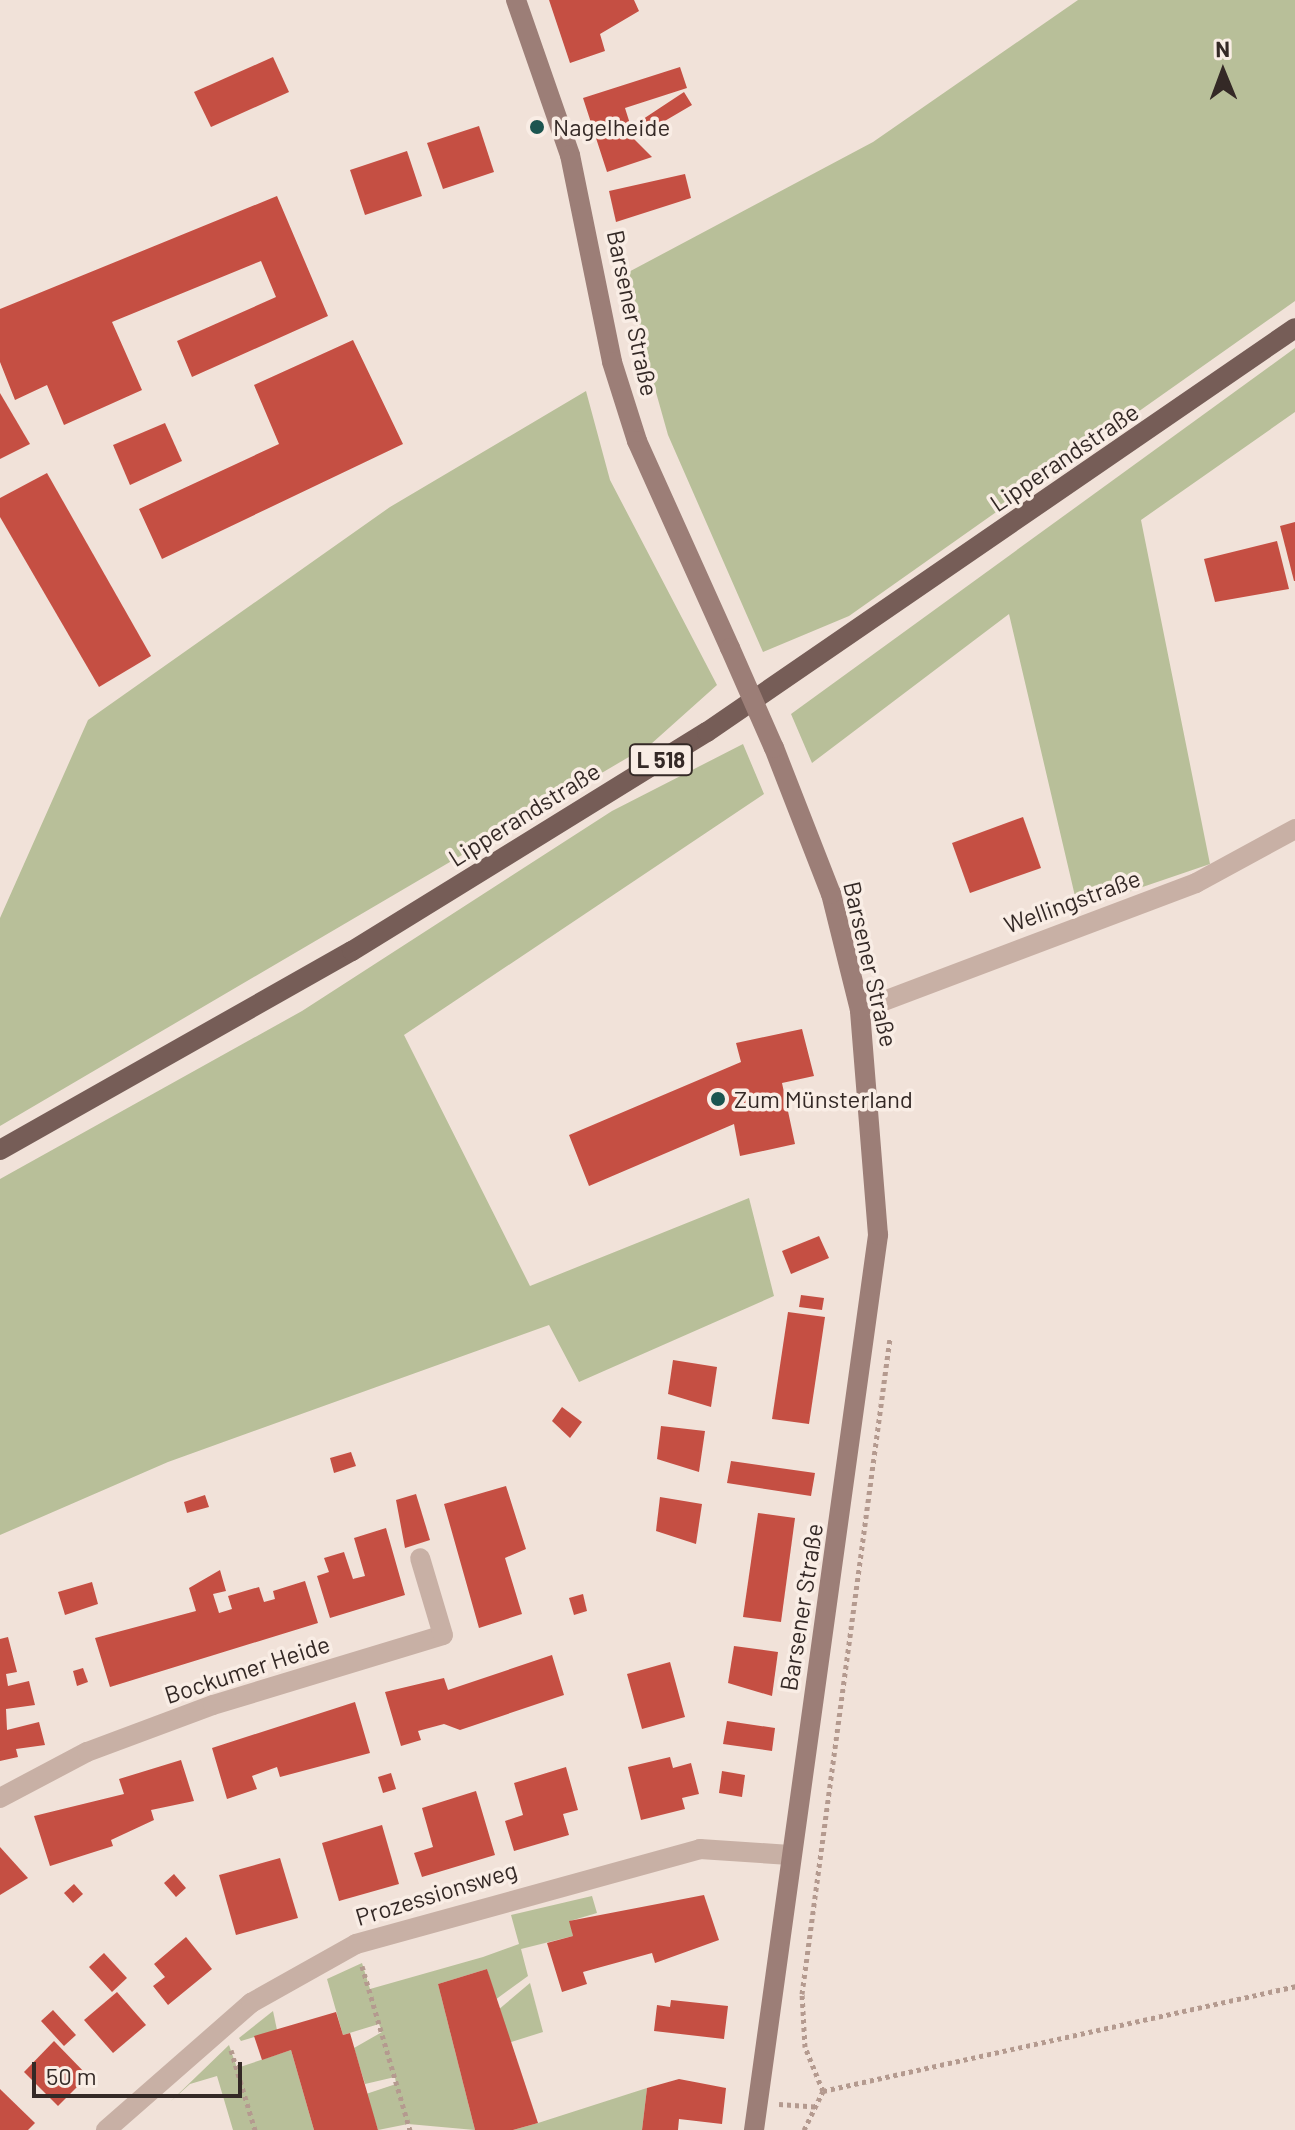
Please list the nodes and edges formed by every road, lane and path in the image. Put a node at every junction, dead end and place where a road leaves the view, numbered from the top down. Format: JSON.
{"nodes":[{"id":1,"x":516,"y":0,"type":"edge"},
{"id":2,"x":1295,"y":328,"type":"edge"},
{"id":3,"x":1295,"y":829,"type":"edge"},
{"id":4,"x":860,"y":1010,"type":"junction"},
{"id":5,"x":0,"y":1150,"type":"edge"},
{"id":6,"x":420,"y":1558,"type":"dead end"},
{"id":7,"x":0,"y":1798,"type":"edge"},
{"id":8,"x":790,"y":1855,"type":"junction"},
{"id":9,"x":356,"y":1944,"type":"junction"},
{"id":10,"x":1295,"y":1986,"type":"edge"},
{"id":11,"x":216,"y":2030,"type":"junction"},
{"id":12,"x":823,"y":2091,"type":"dead end"},
{"id":13,"x":757,"y":2103,"type":"junction"},
{"id":14,"x":818,"y":2107,"type":"dead end"},
{"id":15,"x":106,"y":2130,"type":"edge"},
{"id":16,"x":255,"y":2130,"type":"edge"},
{"id":17,"x":410,"y":2130,"type":"edge"},
{"id":18,"x":754,"y":2130,"type":"edge"}],
"edges":[{"from":1,"to":4,"type":"street","name":"Barsener Straße","bridge":true},
{"from":2,"to":5,"type":"main road","name":"Lipperandstraße","number":"L 518"},
{"from":3,"to":4,"type":"street","name":"Wellingstraße"},
{"from":4,"to":8,"type":"street","name":"Barsener Straße"},
{"from":6,"to":7,"type":"street","name":"Bockumer Heide"},
{"from":8,"to":9,"type":"street","name":"Prozessionsweg"},
{"from":8,"to":13,"type":"street","name":"Barsener Straße"},
{"from":9,"to":11,"type":"street","name":"Prozessionsweg"},
{"from":9,"to":17,"type":"path"},
{"from":10,"to":12,"type":"path"},
{"from":11,"to":15,"type":"street","name":"Prozessionsweg"},
{"from":11,"to":16,"type":"path"},
{"from":13,"to":14,"type":"path"},
{"from":13,"to":18,"type":"street","name":"Barsener Straße"}]}
